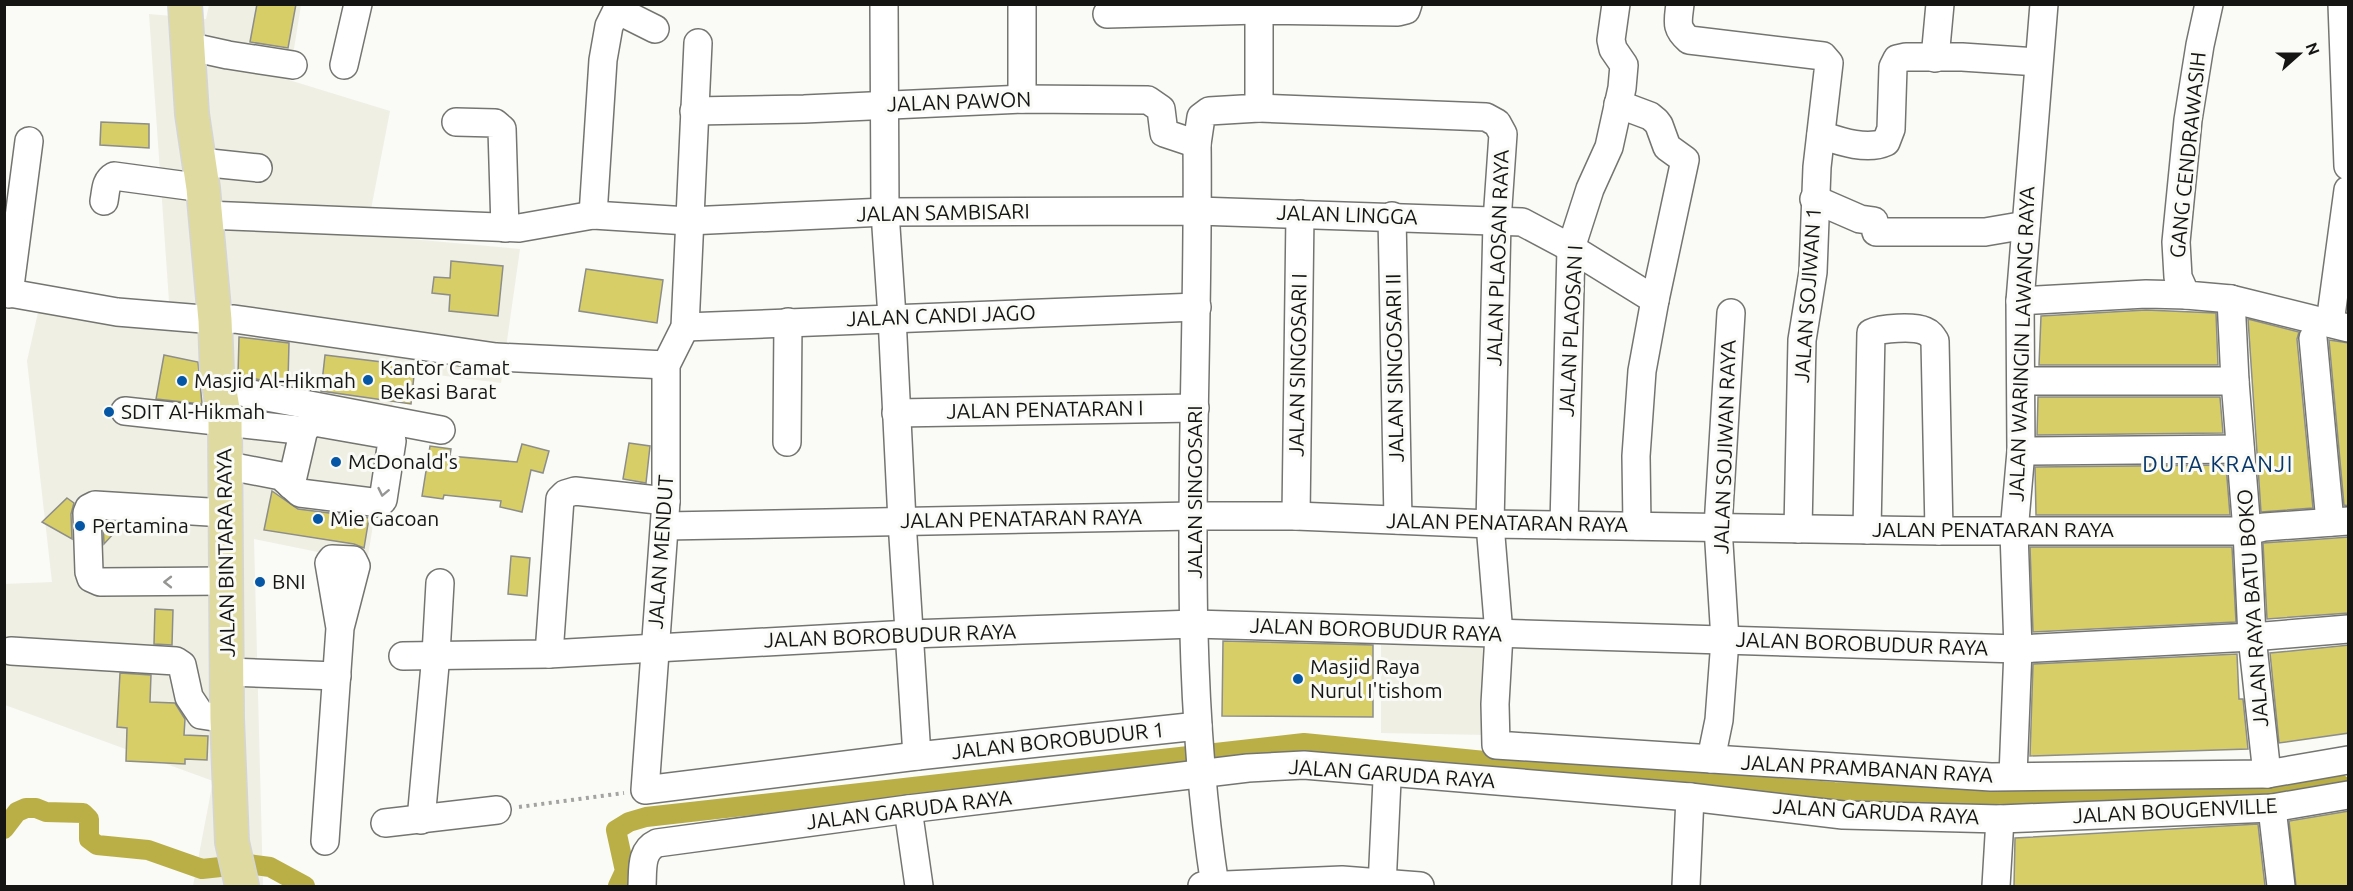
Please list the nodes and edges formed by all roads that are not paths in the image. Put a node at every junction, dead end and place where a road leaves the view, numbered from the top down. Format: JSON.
{"nodes":[{"id":1,"x":186,"y":4,"type":"edge"},
{"id":2,"x":358,"y":4,"type":"edge"},
{"id":3,"x":884,"y":4,"type":"edge"},
{"id":4,"x":1022,"y":4,"type":"edge"},
{"id":5,"x":1408,"y":4,"type":"edge"},
{"id":6,"x":1616,"y":4,"type":"edge"},
{"id":7,"x":1680,"y":4,"type":"edge"},
{"id":8,"x":1940,"y":4,"type":"edge"},
{"id":9,"x":2044,"y":4,"type":"edge"},
{"id":10,"x":2209,"y":4,"type":"edge"},
{"id":11,"x":2342,"y":4,"type":"edge"},
{"id":12,"x":618,"y":8,"type":"edge"},
{"id":13,"x":1259,"y":10,"type":"junction"},
{"id":14,"x":1107,"y":14,"type":"dead end"},
{"id":15,"x":655,"y":29,"type":"dead end"},
{"id":16,"x":698,"y":44,"type":"dead end"},
{"id":17,"x":187,"y":46,"type":"junction"},
{"id":18,"x":1935,"y":58,"type":"junction"},
{"id":19,"x":2038,"y":62,"type":"junction"},
{"id":20,"x":293,"y":65,"type":"dead end"},
{"id":21,"x":344,"y":65,"type":"dead end"},
{"id":22,"x":1022,"y":99,"type":"junction"},
{"id":23,"x":1618,"y":104,"type":"junction"},
{"id":24,"x":883,"y":105,"type":"junction"},
{"id":25,"x":1259,"y":108,"type":"junction"},
{"id":26,"x":694,"y":111,"type":"junction"},
{"id":27,"x":456,"y":122,"type":"dead end"},
{"id":28,"x":1821,"y":135,"type":"junction"},
{"id":29,"x":29,"y":141,"type":"dead end"},
{"id":30,"x":1197,"y":144,"type":"junction"},
{"id":31,"x":2349,"y":166,"type":"edge"},
{"id":32,"x":258,"y":168,"type":"dead end"},
{"id":33,"x":202,"y":189,"type":"junction"},
{"id":34,"x":2349,"y":190,"type":"edge"},
{"id":35,"x":1814,"y":199,"type":"junction"},
{"id":36,"x":104,"y":201,"type":"dead end"},
{"id":37,"x":1198,"y":211,"type":"junction"},
{"id":38,"x":885,"y":212,"type":"junction"},
{"id":39,"x":1300,"y":214,"type":"junction"},
{"id":40,"x":593,"y":215,"type":"junction"},
{"id":41,"x":1392,"y":216,"type":"junction"},
{"id":42,"x":688,"y":220,"type":"junction"},
{"id":43,"x":1497,"y":221,"type":"junction"},
{"id":44,"x":2026,"y":225,"type":"junction"},
{"id":45,"x":505,"y":228,"type":"junction"},
{"id":46,"x":1570,"y":248,"type":"junction"},
{"id":47,"x":7,"y":293,"type":"edge"},
{"id":48,"x":2186,"y":295,"type":"junction"},
{"id":49,"x":2231,"y":299,"type":"junction"},
{"id":50,"x":1654,"y":300,"type":"junction"},
{"id":51,"x":2020,"y":300,"type":"junction"},
{"id":52,"x":1197,"y":307,"type":"junction"},
{"id":53,"x":1731,"y":313,"type":"dead end"},
{"id":54,"x":892,"y":317,"type":"junction"},
{"id":55,"x":215,"y":320,"type":"junction"},
{"id":56,"x":788,"y":322,"type":"junction"},
{"id":57,"x":685,"y":327,"type":"junction"},
{"id":58,"x":2330,"y":329,"type":"edge"},
{"id":59,"x":666,"y":365,"type":"junction"},
{"id":60,"x":2021,"y":381,"type":"junction"},
{"id":61,"x":2235,"y":381,"type":"junction"},
{"id":62,"x":220,"y":388,"type":"junction"},
{"id":63,"x":1195,"y":408,"type":"junction"},
{"id":64,"x":125,"y":411,"type":"dead end"},
{"id":65,"x":896,"y":413,"type":"junction"},
{"id":66,"x":225,"y":421,"type":"junction"},
{"id":67,"x":304,"y":429,"type":"junction"},
{"id":68,"x":441,"y":430,"type":"dead end"},
{"id":69,"x":787,"y":442,"type":"dead end"},
{"id":70,"x":2240,"y":449,"type":"junction"},
{"id":71,"x":2021,"y":451,"type":"junction"},
{"id":72,"x":224,"y":465,"type":"junction"},
{"id":73,"x":291,"y":485,"type":"junction"},
{"id":74,"x":225,"y":513,"type":"junction"},
{"id":75,"x":665,"y":513,"type":"junction"},
{"id":76,"x":1194,"y":516,"type":"junction"},
{"id":77,"x":1296,"y":516,"type":"junction"},
{"id":78,"x":1398,"y":520,"type":"junction"},
{"id":79,"x":902,"y":521,"type":"junction"},
{"id":80,"x":2339,"y":522,"type":"edge"},
{"id":81,"x":1490,"y":524,"type":"junction"},
{"id":82,"x":1564,"y":525,"type":"junction"},
{"id":83,"x":1637,"y":526,"type":"junction"},
{"id":84,"x":1718,"y":527,"type":"junction"},
{"id":85,"x":1798,"y":529,"type":"junction"},
{"id":86,"x":1867,"y":530,"type":"junction"},
{"id":87,"x":1939,"y":531,"type":"junction"},
{"id":88,"x":2247,"y":531,"type":"junction"},
{"id":89,"x":2014,"y":532,"type":"junction"},
{"id":90,"x":226,"y":581,"type":"junction"},
{"id":91,"x":440,"y":583,"type":"dead end"},
{"id":92,"x":1194,"y":624,"type":"junction"},
{"id":93,"x":340,"y":628,"type":"dead end"},
{"id":94,"x":2349,"y":629,"type":"edge"},
{"id":95,"x":910,"y":634,"type":"junction"},
{"id":96,"x":1499,"y":634,"type":"junction"},
{"id":97,"x":2252,"y":637,"type":"junction"},
{"id":98,"x":1725,"y":640,"type":"junction"},
{"id":99,"x":654,"y":646,"type":"junction"},
{"id":100,"x":2018,"y":649,"type":"junction"},
{"id":101,"x":11,"y":651,"type":"dead end"},
{"id":102,"x":436,"y":654,"type":"junction"},
{"id":103,"x":549,"y":654,"type":"junction"},
{"id":104,"x":403,"y":656,"type":"dead end"},
{"id":105,"x":228,"y":672,"type":"junction"},
{"id":106,"x":337,"y":676,"type":"junction"},
{"id":107,"x":227,"y":719,"type":"junction"},
{"id":108,"x":1199,"y":749,"type":"junction"},
{"id":109,"x":917,"y":756,"type":"junction"},
{"id":110,"x":1711,"y":759,"type":"junction"},
{"id":111,"x":2349,"y":760,"type":"edge"},
{"id":112,"x":1390,"y":773,"type":"junction"},
{"id":113,"x":2267,"y":774,"type":"junction"},
{"id":114,"x":2013,"y":777,"type":"junction"},
{"id":115,"x":2349,"y":795,"type":"edge"},
{"id":116,"x":1690,"y":797,"type":"junction"},
{"id":117,"x":2272,"y":807,"type":"junction"},
{"id":118,"x":908,"y":809,"type":"junction"},
{"id":119,"x":497,"y":810,"type":"road end"},
{"id":120,"x":2000,"y":819,"type":"junction"},
{"id":121,"x":421,"y":820,"type":"junction"},
{"id":122,"x":385,"y":823,"type":"dead end"},
{"id":123,"x":325,"y":841,"type":"dead end"},
{"id":124,"x":242,"y":885,"type":"edge"},
{"id":125,"x":1382,"y":885,"type":"edge"},
{"id":126,"x":642,"y":886,"type":"edge"},
{"id":127,"x":919,"y":886,"type":"edge"},
{"id":128,"x":1211,"y":886,"type":"edge"},
{"id":129,"x":1420,"y":886,"type":"edge"},
{"id":130,"x":1686,"y":886,"type":"edge"},
{"id":131,"x":1996,"y":886,"type":"edge"},
{"id":132,"x":2281,"y":886,"type":"edge"}],
"edges":[{"from":1,"to":17,"type":"main road","name":"JALAN BINTARA RAYA"},
{"from":2,"to":21,"type":"street"},
{"from":3,"to":24,"type":"street"},
{"from":4,"to":22,"type":"street"},
{"from":5,"to":13,"type":"street"},
{"from":6,"to":23,"type":"street","name":"JALAN PLAOSAN I"},
{"from":7,"to":28,"type":"street","name":"JALAN SOJIWAN 1"},
{"from":8,"to":18,"type":"street"},
{"from":9,"to":19,"type":"street","name":"JALAN WARINGIN LAWANG RAYA"},
{"from":10,"to":48,"type":"street","name":"GANG CENDRAWASIH"},
{"from":11,"to":31,"type":"street"},
{"from":12,"to":15,"type":"street"},
{"from":12,"to":40,"type":"street"},
{"from":13,"to":14,"type":"street"},
{"from":13,"to":25,"type":"street"},
{"from":16,"to":26,"type":"street","name":"JALAN MENDUT"},
{"from":17,"to":20,"type":"street"},
{"from":17,"to":33,"type":"main road","name":"JALAN BINTARA RAYA"},
{"from":18,"to":19,"type":"street"},
{"from":18,"to":28,"type":"street"},
{"from":19,"to":44,"type":"street","name":"JALAN WARINGIN LAWANG RAYA"},
{"from":22,"to":24,"type":"street","name":"JALAN PAWON"},
{"from":22,"to":30,"type":"street","name":"JALAN PAWON"},
{"from":23,"to":46,"type":"street","name":"JALAN PLAOSAN I"},
{"from":23,"to":50,"type":"street"},
{"from":24,"to":26,"type":"street","name":"JALAN PAWON"},
{"from":24,"to":38,"type":"street"},
{"from":25,"to":30,"type":"street","name":"JALAN PLAOSAN RAYA"},
{"from":25,"to":43,"type":"street","name":"JALAN PLAOSAN RAYA"},
{"from":26,"to":42,"type":"street","name":"JALAN MENDUT"},
{"from":27,"to":45,"type":"street"},
{"from":28,"to":35,"type":"street","name":"JALAN SOJIWAN 1"},
{"from":29,"to":47,"type":"street"},
{"from":30,"to":37,"type":"street","name":"JALAN SINGOSARI"},
{"from":32,"to":33,"type":"street"},
{"from":33,"to":36,"type":"street"},
{"from":33,"to":45,"type":"street","name":"JALAN SAMBISARI"},
{"from":33,"to":55,"type":"main road","name":"JALAN BINTARA RAYA"},
{"from":34,"to":58,"type":"street"},
{"from":35,"to":44,"type":"street"},
{"from":35,"to":85,"type":"street","name":"JALAN SOJIWAN 1"},
{"from":37,"to":38,"type":"street","name":"JALAN SAMBISARI"},
{"from":37,"to":39,"type":"street","name":"JALAN LINGGA"},
{"from":37,"to":52,"type":"street","name":"JALAN SINGOSARI"},
{"from":38,"to":42,"type":"street","name":"JALAN SAMBISARI"},
{"from":38,"to":54,"type":"street"},
{"from":39,"to":41,"type":"street","name":"JALAN LINGGA"},
{"from":39,"to":77,"type":"street","name":"JALAN SINGOSARI I"},
{"from":40,"to":42,"type":"street","name":"JALAN SAMBISARI"},
{"from":40,"to":45,"type":"street","name":"JALAN SAMBISARI"},
{"from":41,"to":43,"type":"street","name":"JALAN LINGGA"},
{"from":41,"to":78,"type":"street","name":"JALAN SINGOSARI II"},
{"from":42,"to":57,"type":"street","name":"JALAN MENDUT"},
{"from":43,"to":46,"type":"street","name":"JALAN LINGGA"},
{"from":43,"to":81,"type":"street","name":"JALAN PLAOSAN RAYA"},
{"from":44,"to":51,"type":"street","name":"JALAN WARINGIN LAWANG RAYA"},
{"from":46,"to":50,"type":"street","name":"JALAN LINGGA"},
{"from":46,"to":82,"type":"street","name":"JALAN PLAOSAN I"},
{"from":47,"to":55,"type":"street"},
{"from":48,"to":49,"type":"street"},
{"from":48,"to":51,"type":"street"},
{"from":49,"to":58,"type":"street"},
{"from":49,"to":61,"type":"street","name":"JALAN RAYA BATU BOKO"},
{"from":50,"to":83,"type":"street"},
{"from":51,"to":60,"type":"street","name":"JALAN WARINGIN LAWANG RAYA"},
{"from":52,"to":54,"type":"street","name":"JALAN CANDI JAGO"},
{"from":52,"to":63,"type":"street","name":"JALAN SINGOSARI"},
{"from":53,"to":84,"type":"street","name":"JALAN SOJIWAN RAYA"},
{"from":54,"to":56,"type":"street","name":"JALAN CANDI JAGO"},
{"from":54,"to":65,"type":"street"},
{"from":55,"to":59,"type":"street"},
{"from":55,"to":62,"type":"main road","name":"JALAN BINTARA RAYA"},
{"from":56,"to":57,"type":"street","name":"JALAN CANDI JAGO"},
{"from":56,"to":69,"type":"street"},
{"from":57,"to":59,"type":"street","name":"JALAN MENDUT"},
{"from":58,"to":80,"type":"street"},
{"from":59,"to":75,"type":"street","name":"JALAN MENDUT"},
{"from":60,"to":61,"type":"street"},
{"from":60,"to":71,"type":"street","name":"JALAN WARINGIN LAWANG RAYA"},
{"from":61,"to":70,"type":"street","name":"JALAN RAYA BATU BOKO"},
{"from":62,"to":66,"type":"main road","name":"JALAN BINTARA RAYA"},
{"from":62,"to":68,"type":"street"},
{"from":63,"to":65,"type":"street","name":"JALAN PENATARAN I"},
{"from":63,"to":76,"type":"street","name":"JALAN SINGOSARI"},
{"from":64,"to":66,"type":"street"},
{"from":65,"to":79,"type":"street"},
{"from":66,"to":67,"type":"street"},
{"from":66,"to":72,"type":"main road","name":"JALAN BINTARA RAYA"},
{"from":67,"to":73,"type":"street"},
{"from":67,"to":73,"type":"street","one_way":true},
{"from":70,"to":71,"type":"street"},
{"from":70,"to":88,"type":"street","name":"JALAN RAYA BATU BOKO"},
{"from":71,"to":89,"type":"street","name":"JALAN WARINGIN LAWANG RAYA"},
{"from":72,"to":73,"type":"street"},
{"from":72,"to":74,"type":"main road","name":"JALAN BINTARA RAYA"},
{"from":74,"to":90,"type":"main road","name":"JALAN BINTARA RAYA"},
{"from":90,"to":74,"type":"street","one_way":true},
{"from":75,"to":79,"type":"street","name":"JALAN PENATARAN RAYA"},
{"from":75,"to":99,"type":"street","name":"JALAN MENDUT"},
{"from":75,"to":103,"type":"street","name":"JALAN PENATARAN RAYA"},
{"from":76,"to":77,"type":"street","name":"JALAN PENATARAN RAYA"},
{"from":76,"to":79,"type":"street","name":"JALAN PENATARAN RAYA"},
{"from":76,"to":92,"type":"street","name":"JALAN SINGOSARI"},
{"from":77,"to":78,"type":"street","name":"JALAN PENATARAN RAYA"},
{"from":78,"to":81,"type":"street","name":"JALAN PENATARAN RAYA"},
{"from":79,"to":95,"type":"street"},
{"from":80,"to":88,"type":"street","name":"JALAN PENATARAN RAYA"},
{"from":81,"to":82,"type":"street","name":"JALAN PENATARAN RAYA"},
{"from":81,"to":96,"type":"street","name":"JALAN PLAOSAN RAYA"},
{"from":82,"to":83,"type":"street","name":"JALAN PENATARAN RAYA"},
{"from":83,"to":84,"type":"street","name":"JALAN PENATARAN RAYA"},
{"from":84,"to":85,"type":"street","name":"JALAN PENATARAN RAYA"},
{"from":84,"to":98,"type":"street","name":"JALAN SOJIWAN RAYA"},
{"from":85,"to":86,"type":"street","name":"JALAN PENATARAN RAYA"},
{"from":86,"to":87,"type":"street","name":"JALAN PENATARAN RAYA"},
{"from":86,"to":87,"type":"street"},
{"from":87,"to":89,"type":"street","name":"JALAN PENATARAN RAYA"},
{"from":88,"to":89,"type":"street","name":"JALAN PENATARAN RAYA"},
{"from":88,"to":97,"type":"street","name":"JALAN RAYA BATU BOKO"},
{"from":89,"to":100,"type":"street","name":"JALAN WARINGIN LAWANG RAYA"},
{"from":90,"to":105,"type":"main road","name":"JALAN BINTARA RAYA"},
{"from":91,"to":102,"type":"street"},
{"from":92,"to":95,"type":"street","name":"JALAN BOROBUDUR RAYA"},
{"from":92,"to":96,"type":"street","name":"JALAN BOROBUDUR RAYA"},
{"from":92,"to":108,"type":"street","name":"JALAN SINGOSARI"},
{"from":93,"to":106,"type":"street"},
{"from":94,"to":97,"type":"street","name":"JALAN BOROBUDUR RAYA"},
{"from":95,"to":99,"type":"street","name":"JALAN BOROBUDUR RAYA"},
{"from":95,"to":109,"type":"street"},
{"from":96,"to":98,"type":"street","name":"JALAN BOROBUDUR RAYA"},
{"from":96,"to":110,"type":"street","name":"JALAN PRAMBANAN RAYA"},
{"from":97,"to":100,"type":"street","name":"JALAN BOROBUDUR RAYA"},
{"from":97,"to":113,"type":"street","name":"JALAN RAYA BATU BOKO"},
{"from":98,"to":100,"type":"street","name":"JALAN BOROBUDUR RAYA"},
{"from":98,"to":110,"type":"street","name":"JALAN SOJIWAN RAYA"},
{"from":99,"to":103,"type":"street","name":"JALAN BOROBUDUR RAYA"},
{"from":99,"to":109,"type":"street","name":"JALAN MENDUT"},
{"from":100,"to":114,"type":"street","name":"JALAN WARINGIN LAWANG RAYA"},
{"from":101,"to":107,"type":"street"},
{"from":102,"to":103,"type":"street","name":"JALAN BOROBUDUR RAYA"},
{"from":102,"to":104,"type":"street","name":"JALAN BOROBUDUR RAYA"},
{"from":102,"to":121,"type":"street"},
{"from":105,"to":106,"type":"street"},
{"from":105,"to":107,"type":"main road","name":"JALAN BINTARA RAYA"},
{"from":106,"to":123,"type":"street"},
{"from":107,"to":124,"type":"main road","name":"JALAN BINTARA RAYA"},
{"from":108,"to":109,"type":"street","name":"JALAN BOROBUDUR 1"},
{"from":108,"to":112,"type":"street","name":"JALAN GARUDA RAYA"},
{"from":108,"to":118,"type":"street","name":"JALAN GARUDA RAYA"},
{"from":108,"to":128,"type":"street","name":"JALAN SINGOSARI"},
{"from":110,"to":114,"type":"street","name":"JALAN PRAMBANAN RAYA"},
{"from":111,"to":113,"type":"street","name":"JALAN PRAMBANAN RAYA"},
{"from":112,"to":116,"type":"street","name":"JALAN GARUDA RAYA"},
{"from":112,"to":125,"type":"street"},
{"from":113,"to":114,"type":"street","name":"JALAN PRAMBANAN RAYA"},
{"from":115,"to":117,"type":"street","name":"JALAN BOUGENVILLE"},
{"from":116,"to":120,"type":"street","name":"JALAN GARUDA RAYA"},
{"from":116,"to":130,"type":"street"},
{"from":117,"to":120,"type":"street","name":"JALAN BOUGENVILLE"},
{"from":117,"to":132,"type":"street"},
{"from":118,"to":126,"type":"street","name":"JALAN GARUDA RAYA"},
{"from":118,"to":127,"type":"street"},
{"from":119,"to":121,"type":"street"},
{"from":120,"to":131,"type":"street"},
{"from":121,"to":122,"type":"street"},
{"from":125,"to":128,"type":"street"},
{"from":125,"to":129,"type":"street"}]}
